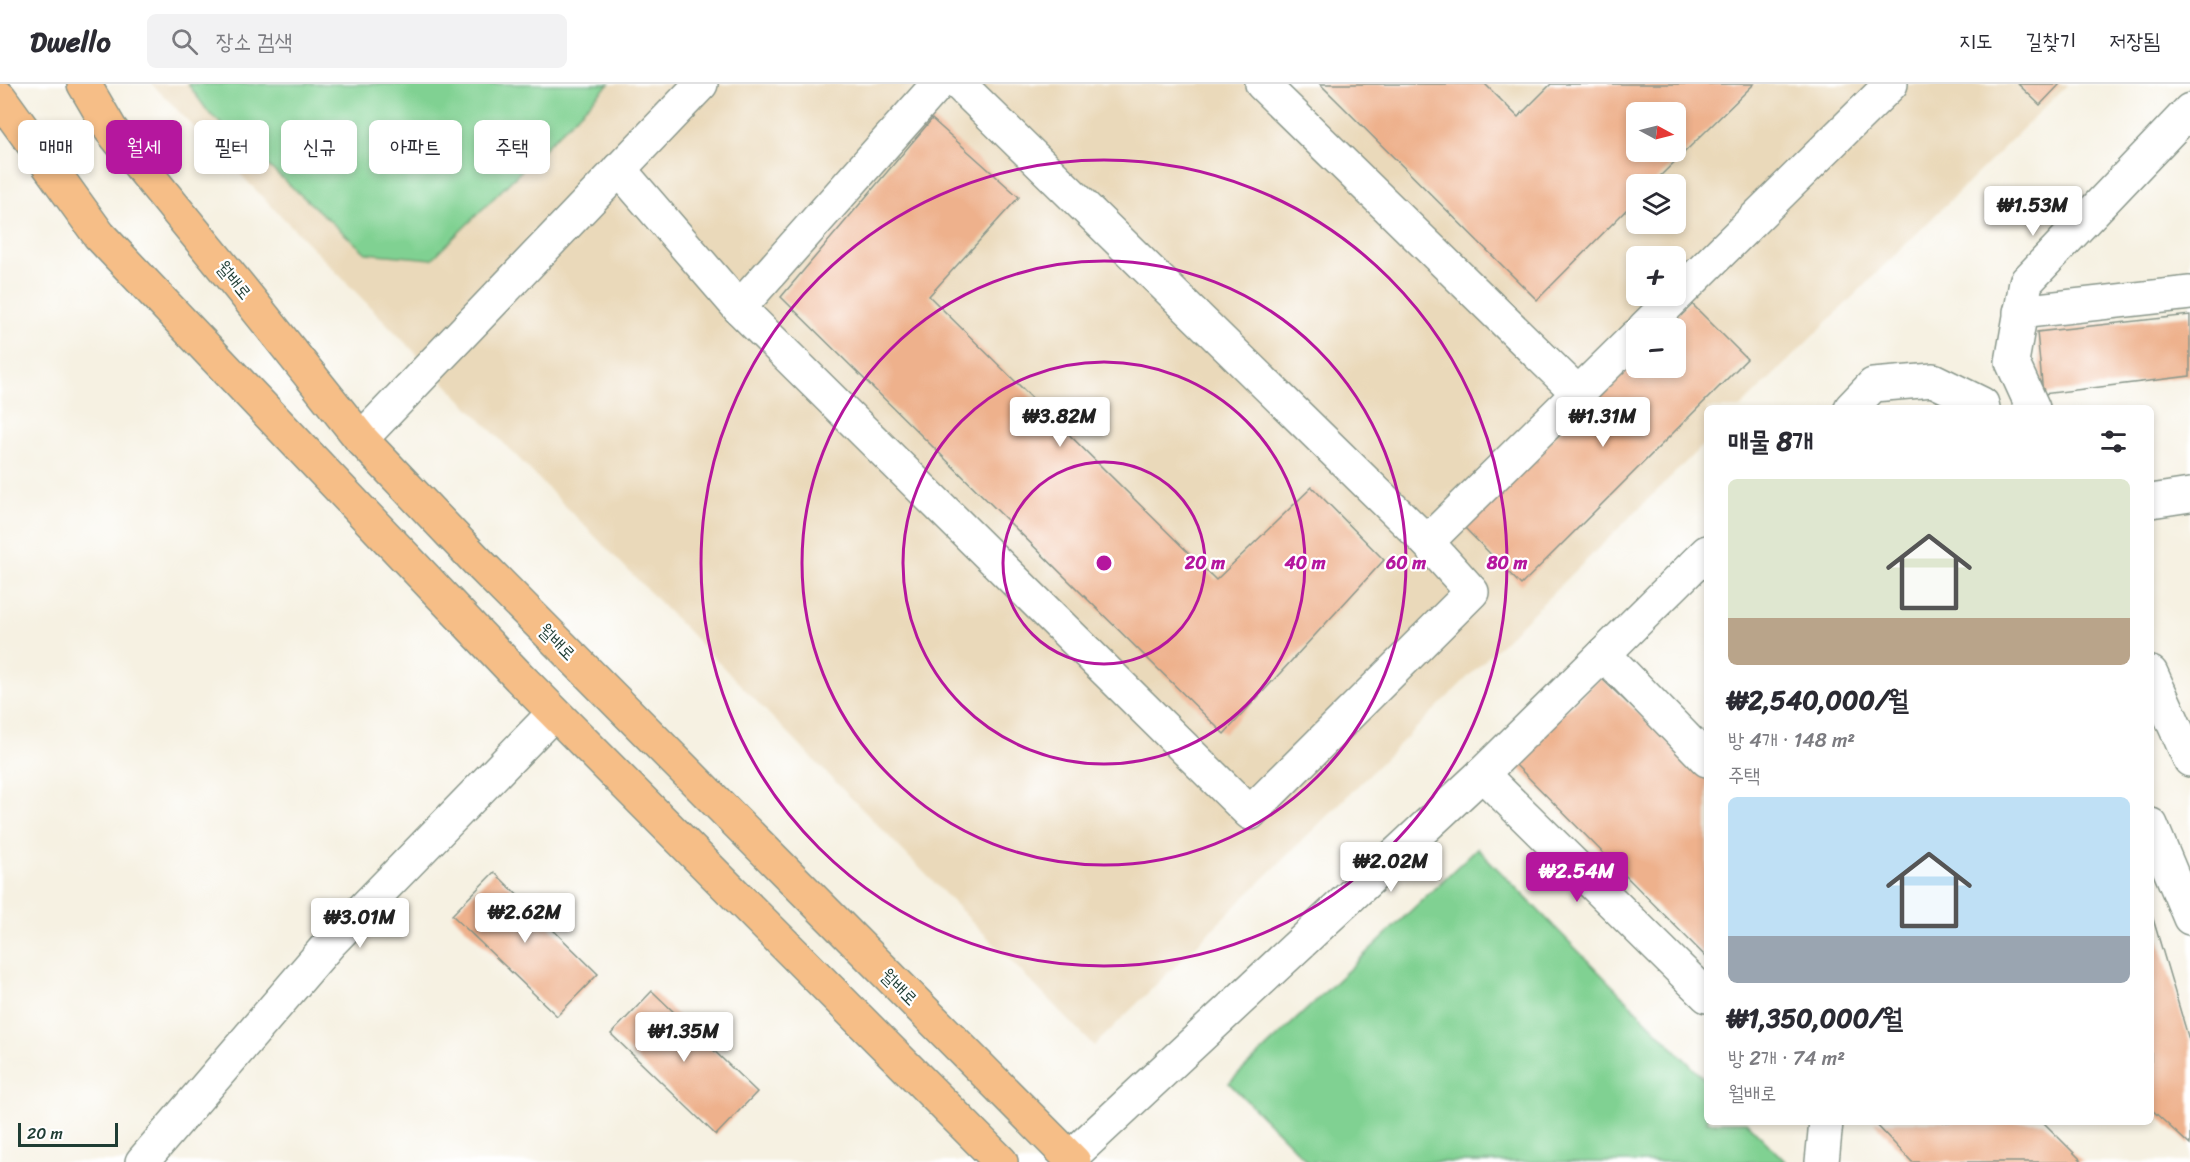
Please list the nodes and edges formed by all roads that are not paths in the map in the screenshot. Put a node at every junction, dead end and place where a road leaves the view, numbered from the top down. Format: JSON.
{"nodes":[{"id":1,"x":84,"y":84,"type":"edge"},
{"id":2,"x":701,"y":84,"type":"edge"},
{"id":3,"x":938,"y":84,"type":"edge"},
{"id":4,"x":959,"y":84,"type":"edge"},
{"id":5,"x":1262,"y":84,"type":"edge"},
{"id":6,"x":1891,"y":84,"type":"edge"},
{"id":7,"x":0,"y":98,"type":"edge"},
{"id":8,"x":2190,"y":110,"type":"edge"},
{"id":9,"x":619,"y":169,"type":"junction"},
{"id":10,"x":2190,"y":293,"type":"edge"},
{"id":11,"x":739,"y":308,"type":"junction"},
{"id":12,"x":2020,"y":312,"type":"junction"},
{"id":13,"x":1654,"y":318,"type":"edge"},
{"id":14,"x":1626,"y":346,"type":"edge"},
{"id":15,"x":1578,"y":393,"type":"junction"},
{"id":16,"x":1854,"y":405,"type":"edge"},
{"id":17,"x":1982,"y":405,"type":"edge"},
{"id":18,"x":2032,"y":405,"type":"edge"},
{"id":19,"x":361,"y":439,"type":"junction"},
{"id":20,"x":2190,"y":495,"type":"edge"},
{"id":21,"x":2154,"y":501,"type":"edge"},
{"id":22,"x":1426,"y":542,"type":"junction"},
{"id":23,"x":1704,"y":555,"type":"edge"},
{"id":24,"x":1604,"y":654,"type":"junction"},
{"id":25,"x":2154,"y":680,"type":"edge"},
{"id":26,"x":554,"y":713,"type":"junction"},
{"id":27,"x":1704,"y":757,"type":"edge"},
{"id":28,"x":2190,"y":760,"type":"edge"},
{"id":29,"x":1482,"y":774,"type":"junction"},
{"id":30,"x":2154,"y":832,"type":"edge"},
{"id":31,"x":2190,"y":918,"type":"edge"},
{"id":32,"x":1704,"y":993,"type":"edge"},
{"id":33,"x":1826,"y":1125,"type":"edge"},
{"id":34,"x":1072,"y":1160,"type":"edge"},
{"id":35,"x":142,"y":1162,"type":"edge"},
{"id":36,"x":1001,"y":1162,"type":"edge"},
{"id":37,"x":1822,"y":1162,"type":"edge"}],
"edges":[{"from":1,"to":19,"type":"main road","name":"월배로"},
{"from":2,"to":9,"type":"street"},
{"from":3,"to":11,"type":"street"},
{"from":4,"to":22,"type":"street"},
{"from":5,"to":15,"type":"street"},
{"from":6,"to":13,"type":"street"},
{"from":7,"to":26,"type":"main road"},
{"from":8,"to":12,"type":"street"},
{"from":9,"to":11,"type":"street"},
{"from":9,"to":19,"type":"street"},
{"from":10,"to":12,"type":"street"},
{"from":11,"to":22,"type":"street"},
{"from":12,"to":18,"type":"street"},
{"from":14,"to":15,"type":"street"},
{"from":15,"to":22,"type":"street"},
{"from":16,"to":17,"type":"street"},
{"from":19,"to":34,"type":"main road","name":"월배로"},
{"from":20,"to":21,"type":"street"},
{"from":23,"to":24,"type":"street"},
{"from":24,"to":27,"type":"street"},
{"from":24,"to":29,"type":"street"},
{"from":25,"to":28,"type":"street"},
{"from":26,"to":35,"type":"street"},
{"from":26,"to":36,"type":"main road"},
{"from":29,"to":32,"type":"street"},
{"from":29,"to":34,"type":"street"},
{"from":30,"to":31,"type":"street"},
{"from":33,"to":37,"type":"street"}]}
